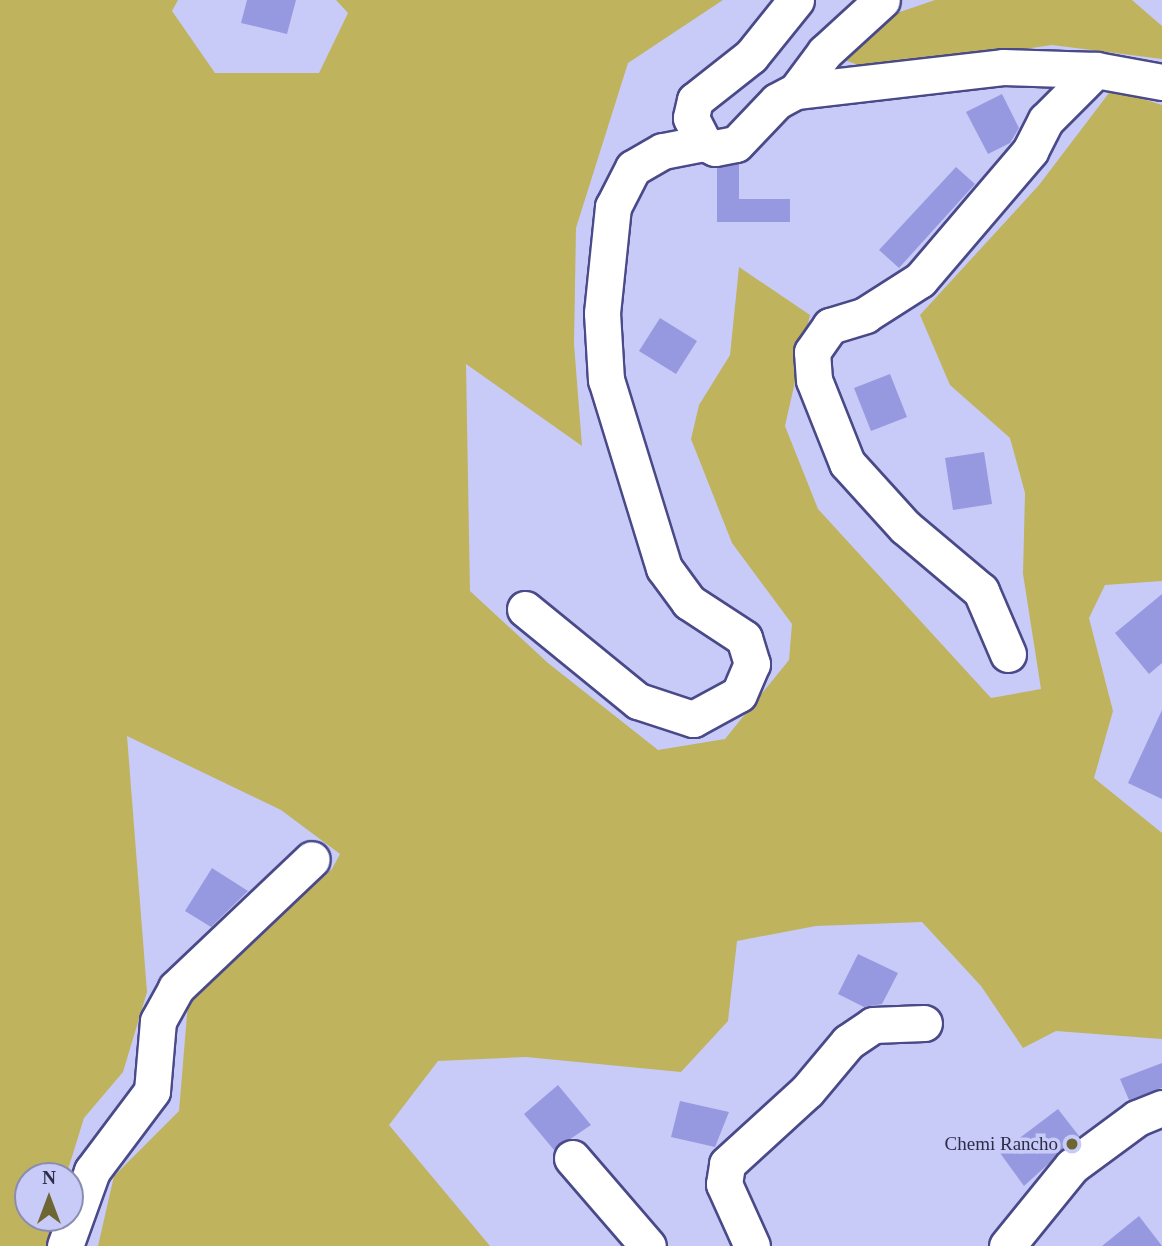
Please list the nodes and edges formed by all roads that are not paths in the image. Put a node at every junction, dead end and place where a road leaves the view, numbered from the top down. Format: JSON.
{"nodes":[{"id":1,"x":796,"y":0,"type":"edge"},
{"id":2,"x":882,"y":0,"type":"edge"},
{"id":3,"x":1096,"y":71,"type":"junction"},
{"id":4,"x":1162,"y":82,"type":"edge"},
{"id":5,"x":796,"y":91,"type":"junction"},
{"id":6,"x":704,"y":143,"type":"junction"},
{"id":7,"x":525,"y":609,"type":"dead end"},
{"id":8,"x":1008,"y":654,"type":"dead end"},
{"id":9,"x":312,"y":859,"type":"dead end"},
{"id":10,"x":924,"y":1023,"type":"dead end"},
{"id":11,"x":1162,"y":1108,"type":"edge"},
{"id":12,"x":572,"y":1158,"type":"dead end"},
{"id":13,"x":65,"y":1246,"type":"edge"},
{"id":14,"x":648,"y":1246,"type":"edge"},
{"id":15,"x":752,"y":1246,"type":"edge"},
{"id":16,"x":1007,"y":1246,"type":"edge"}],
"edges":[{"from":1,"to":6,"type":"street"},
{"from":2,"to":5,"type":"street"},
{"from":3,"to":4,"type":"street"},
{"from":3,"to":5,"type":"street"},
{"from":3,"to":8,"type":"street"},
{"from":5,"to":6,"type":"street"},
{"from":6,"to":7,"type":"street"},
{"from":9,"to":13,"type":"street"},
{"from":10,"to":15,"type":"street"},
{"from":11,"to":16,"type":"street"},
{"from":12,"to":14,"type":"street"}]}
